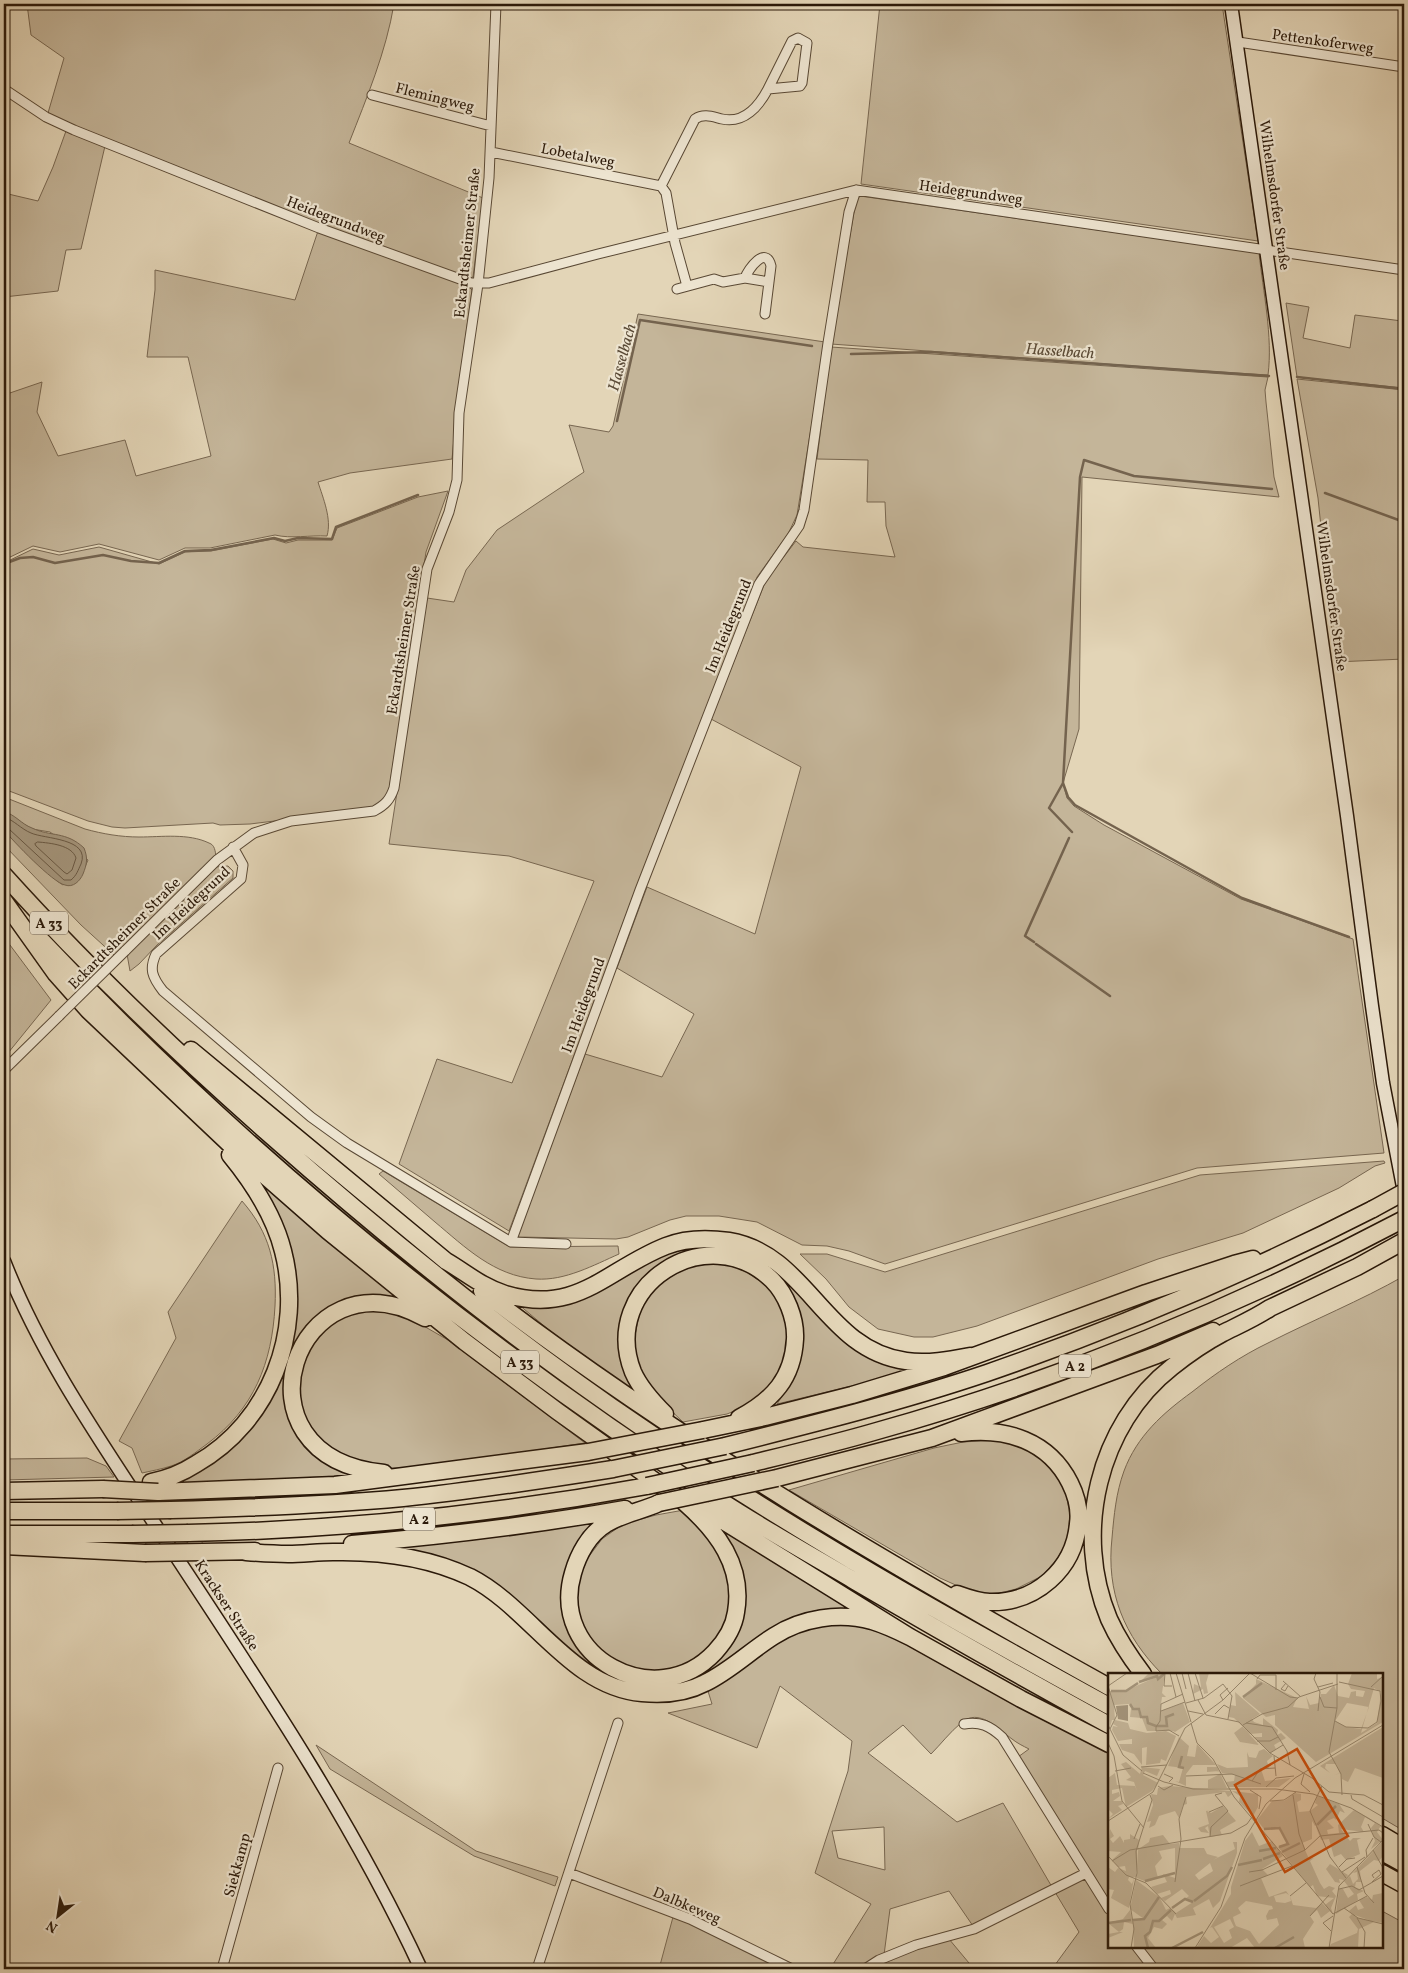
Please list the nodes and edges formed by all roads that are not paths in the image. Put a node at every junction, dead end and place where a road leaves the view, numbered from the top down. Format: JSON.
{"nodes":[{"id":1,"x":496,"y":4,"type":"edge"},
{"id":2,"x":1232,"y":4,"type":"edge"},
{"id":3,"x":1238,"y":42,"type":"junction"},
{"id":4,"x":1404,"y":67,"type":"edge"},
{"id":5,"x":4,"y":89,"type":"edge"},
{"id":6,"x":768,"y":89,"type":"junction"},
{"id":7,"x":372,"y":95,"type":"dead end"},
{"id":8,"x":491,"y":126,"type":"junction"},
{"id":9,"x":490,"y":152,"type":"junction"},
{"id":10,"x":661,"y":186,"type":"junction"},
{"id":11,"x":856,"y":190,"type":"junction"},
{"id":12,"x":674,"y":234,"type":"junction"},
{"id":13,"x":1266,"y":249,"type":"junction"},
{"id":14,"x":1404,"y":270,"type":"edge"},
{"id":15,"x":745,"y":278,"type":"junction"},
{"id":16,"x":769,"y":282,"type":"junction"},
{"id":17,"x":478,"y":284,"type":"junction"},
{"id":18,"x":687,"y":286,"type":"junction"},
{"id":19,"x":677,"y":289,"type":"dead end"},
{"id":20,"x":765,"y":314,"type":"dead end"},
{"id":21,"x":233,"y":847,"type":"junction"},
{"id":22,"x":4,"y":875,"type":"edge"},
{"id":23,"x":4,"y":900,"type":"edge"},
{"id":24,"x":95,"y":970,"type":"junction"},
{"id":25,"x":4,"y":1070,"type":"edge"},
{"id":26,"x":178,"y":1098,"type":"junction"},
{"id":27,"x":1404,"y":1192,"type":"edge"},
{"id":28,"x":1404,"y":1219,"type":"edge"},
{"id":29,"x":511,"y":1242,"type":"junction"},
{"id":30,"x":566,"y":1244,"type":"dead end"},
{"id":31,"x":1397,"y":1245,"type":"edge"},
{"id":32,"x":1292,"y":1250,"type":"junction"},
{"id":33,"x":4,"y":1261,"type":"edge"},
{"id":34,"x":446,"y":1261,"type":"junction"},
{"id":35,"x":1270,"y":1308,"type":"junction"},
{"id":36,"x":465,"y":1342,"type":"junction"},
{"id":37,"x":970,"y":1356,"type":"junction"},
{"id":38,"x":720,"y":1427,"type":"junction"},
{"id":39,"x":932,"y":1438,"type":"junction"},
{"id":40,"x":720,"y":1450,"type":"junction"},
{"id":41,"x":414,"y":1476,"type":"junction"},
{"id":42,"x":645,"y":1479,"type":"junction"},
{"id":43,"x":154,"y":1487,"type":"junction"},
{"id":44,"x":4,"y":1491,"type":"edge"},
{"id":45,"x":659,"y":1503,"type":"junction"},
{"id":46,"x":4,"y":1511,"type":"edge"},
{"id":47,"x":4,"y":1534,"type":"edge"},
{"id":48,"x":4,"y":1546,"type":"edge"},
{"id":49,"x":246,"y":1552,"type":"junction"},
{"id":50,"x":928,"y":1583,"type":"junction"},
{"id":51,"x":910,"y":1637,"type":"junction"},
{"id":52,"x":1142,"y":1673,"type":"edge"},
{"id":53,"x":1108,"y":1686,"type":"edge"},
{"id":54,"x":1108,"y":1705,"type":"edge"},
{"id":55,"x":618,"y":1723,"type":"dead end"},
{"id":56,"x":1108,"y":1723,"type":"edge"},
{"id":57,"x":964,"y":1724,"type":"dead end"},
{"id":58,"x":1108,"y":1744,"type":"edge"},
{"id":59,"x":278,"y":1768,"type":"dead end"},
{"id":60,"x":1383,"y":1836,"type":"edge"},
{"id":61,"x":1404,"y":1848,"type":"edge"},
{"id":62,"x":1383,"y":1853,"type":"edge"},
{"id":63,"x":1404,"y":1864,"type":"edge"},
{"id":64,"x":1086,"y":1872,"type":"junction"},
{"id":65,"x":568,"y":1873,"type":"junction"},
{"id":66,"x":1383,"y":1874,"type":"edge"},
{"id":67,"x":1404,"y":1886,"type":"edge"},
{"id":68,"x":1108,"y":1907,"type":"edge"},
{"id":69,"x":1138,"y":1948,"type":"edge"},
{"id":70,"x":222,"y":1969,"type":"edge"},
{"id":71,"x":421,"y":1969,"type":"edge"},
{"id":72,"x":537,"y":1969,"type":"edge"},
{"id":73,"x":792,"y":1969,"type":"edge"},
{"id":74,"x":865,"y":1969,"type":"edge"},
{"id":75,"x":1154,"y":1969,"type":"edge"}],
"edges":[{"from":1,"to":8,"type":"street","name":"Eckardtsheimer Straße"},
{"from":2,"to":3,"type":"street","name":"Wilhelmsdorfer Straße"},
{"from":3,"to":4,"type":"street","name":"Pettenkoferweg"},
{"from":3,"to":13,"type":"street","name":"Wilhelmsdorfer Straße"},
{"from":5,"to":17,"type":"street","name":"Heidegrundweg"},
{"from":6,"to":6,"type":"street"},
{"from":6,"to":10,"type":"street"},
{"from":7,"to":8,"type":"street","name":"Flemingweg"},
{"from":8,"to":9,"type":"street","name":"Eckardtsheimer Straße"},
{"from":9,"to":10,"type":"street","name":"Lobetalweg"},
{"from":9,"to":17,"type":"street","name":"Eckardtsheimer Straße"},
{"from":10,"to":12,"type":"street"},
{"from":11,"to":12,"type":"street","name":"Heidegrundweg"},
{"from":11,"to":13,"type":"street","name":"Heidegrundweg"},
{"from":11,"to":29,"type":"street","name":"Im Heidegrund"},
{"from":12,"to":17,"type":"street","name":"Heidegrundweg"},
{"from":12,"to":18,"type":"street"},
{"from":13,"to":14,"type":"street","name":"Heidegrundweg"},
{"from":13,"to":27,"type":"street","name":"Wilhelmsdorfer Straße"},
{"from":15,"to":16,"type":"street"},
{"from":15,"to":16,"type":"street"},
{"from":15,"to":18,"type":"street"},
{"from":16,"to":20,"type":"street"},
{"from":17,"to":21,"type":"street","name":"Eckardtsheimer Straße"},
{"from":18,"to":19,"type":"street"},
{"from":21,"to":25,"type":"street","name":"Eckardtsheimer Straße","bridge":true},
{"from":21,"to":29,"type":"street","name":"Im Heidegrund"},
{"from":22,"to":24,"type":"highway","number":"A 33"},
{"from":23,"to":26,"type":"highway"},
{"from":23,"to":56,"type":"highway","number":"A 33"},
{"from":24,"to":34,"type":"highway"},
{"from":24,"to":54,"type":"highway","number":"A 33"},
{"from":26,"to":36,"type":"highway"},
{"from":26,"to":43,"type":"highway"},
{"from":27,"to":32,"type":"highway","number":"A 2","bridge":true},
{"from":28,"to":42,"type":"highway","number":"A 2","bridge":true},
{"from":29,"to":30,"type":"street"},
{"from":31,"to":35,"type":"highway"},
{"from":32,"to":37,"type":"highway"},
{"from":32,"to":40,"type":"highway","number":"A 2"},
{"from":33,"to":71,"type":"street","name":"Krackser Straße"},
{"from":34,"to":37,"type":"highway"},
{"from":34,"to":40,"type":"highway"},
{"from":35,"to":39,"type":"highway"},
{"from":35,"to":52,"type":"highway"},
{"from":36,"to":41,"type":"highway"},
{"from":36,"to":42,"type":"highway"},
{"from":37,"to":38,"type":"highway"},
{"from":38,"to":40,"type":"highway"},
{"from":38,"to":41,"type":"highway","bridge":true},
{"from":39,"to":45,"type":"highway","bridge":true},
{"from":39,"to":50,"type":"highway"},
{"from":40,"to":46,"type":"highway","number":"A 2","bridge":true},
{"from":40,"to":50,"type":"highway"},
{"from":41,"to":43,"type":"highway"},
{"from":42,"to":45,"type":"highway"},
{"from":42,"to":47,"type":"highway","number":"A 2","bridge":true},
{"from":42,"to":51,"type":"highway"},
{"from":43,"to":44,"type":"highway","bridge":true},
{"from":45,"to":49,"type":"highway"},
{"from":48,"to":49,"type":"highway","bridge":true},
{"from":49,"to":51,"type":"highway"},
{"from":50,"to":53,"type":"highway"},
{"from":51,"to":58,"type":"highway"},
{"from":55,"to":65,"type":"street"},
{"from":57,"to":64,"type":"street"},
{"from":59,"to":70,"type":"street","name":"Siekkamp"},
{"from":60,"to":61,"type":"highway"},
{"from":62,"to":63,"type":"highway"},
{"from":64,"to":68,"type":"street"},
{"from":64,"to":74,"type":"street"},
{"from":65,"to":72,"type":"street"},
{"from":65,"to":73,"type":"street","name":"Dalbkeweg"},
{"from":66,"to":67,"type":"highway"},
{"from":69,"to":75,"type":"street"}]}
